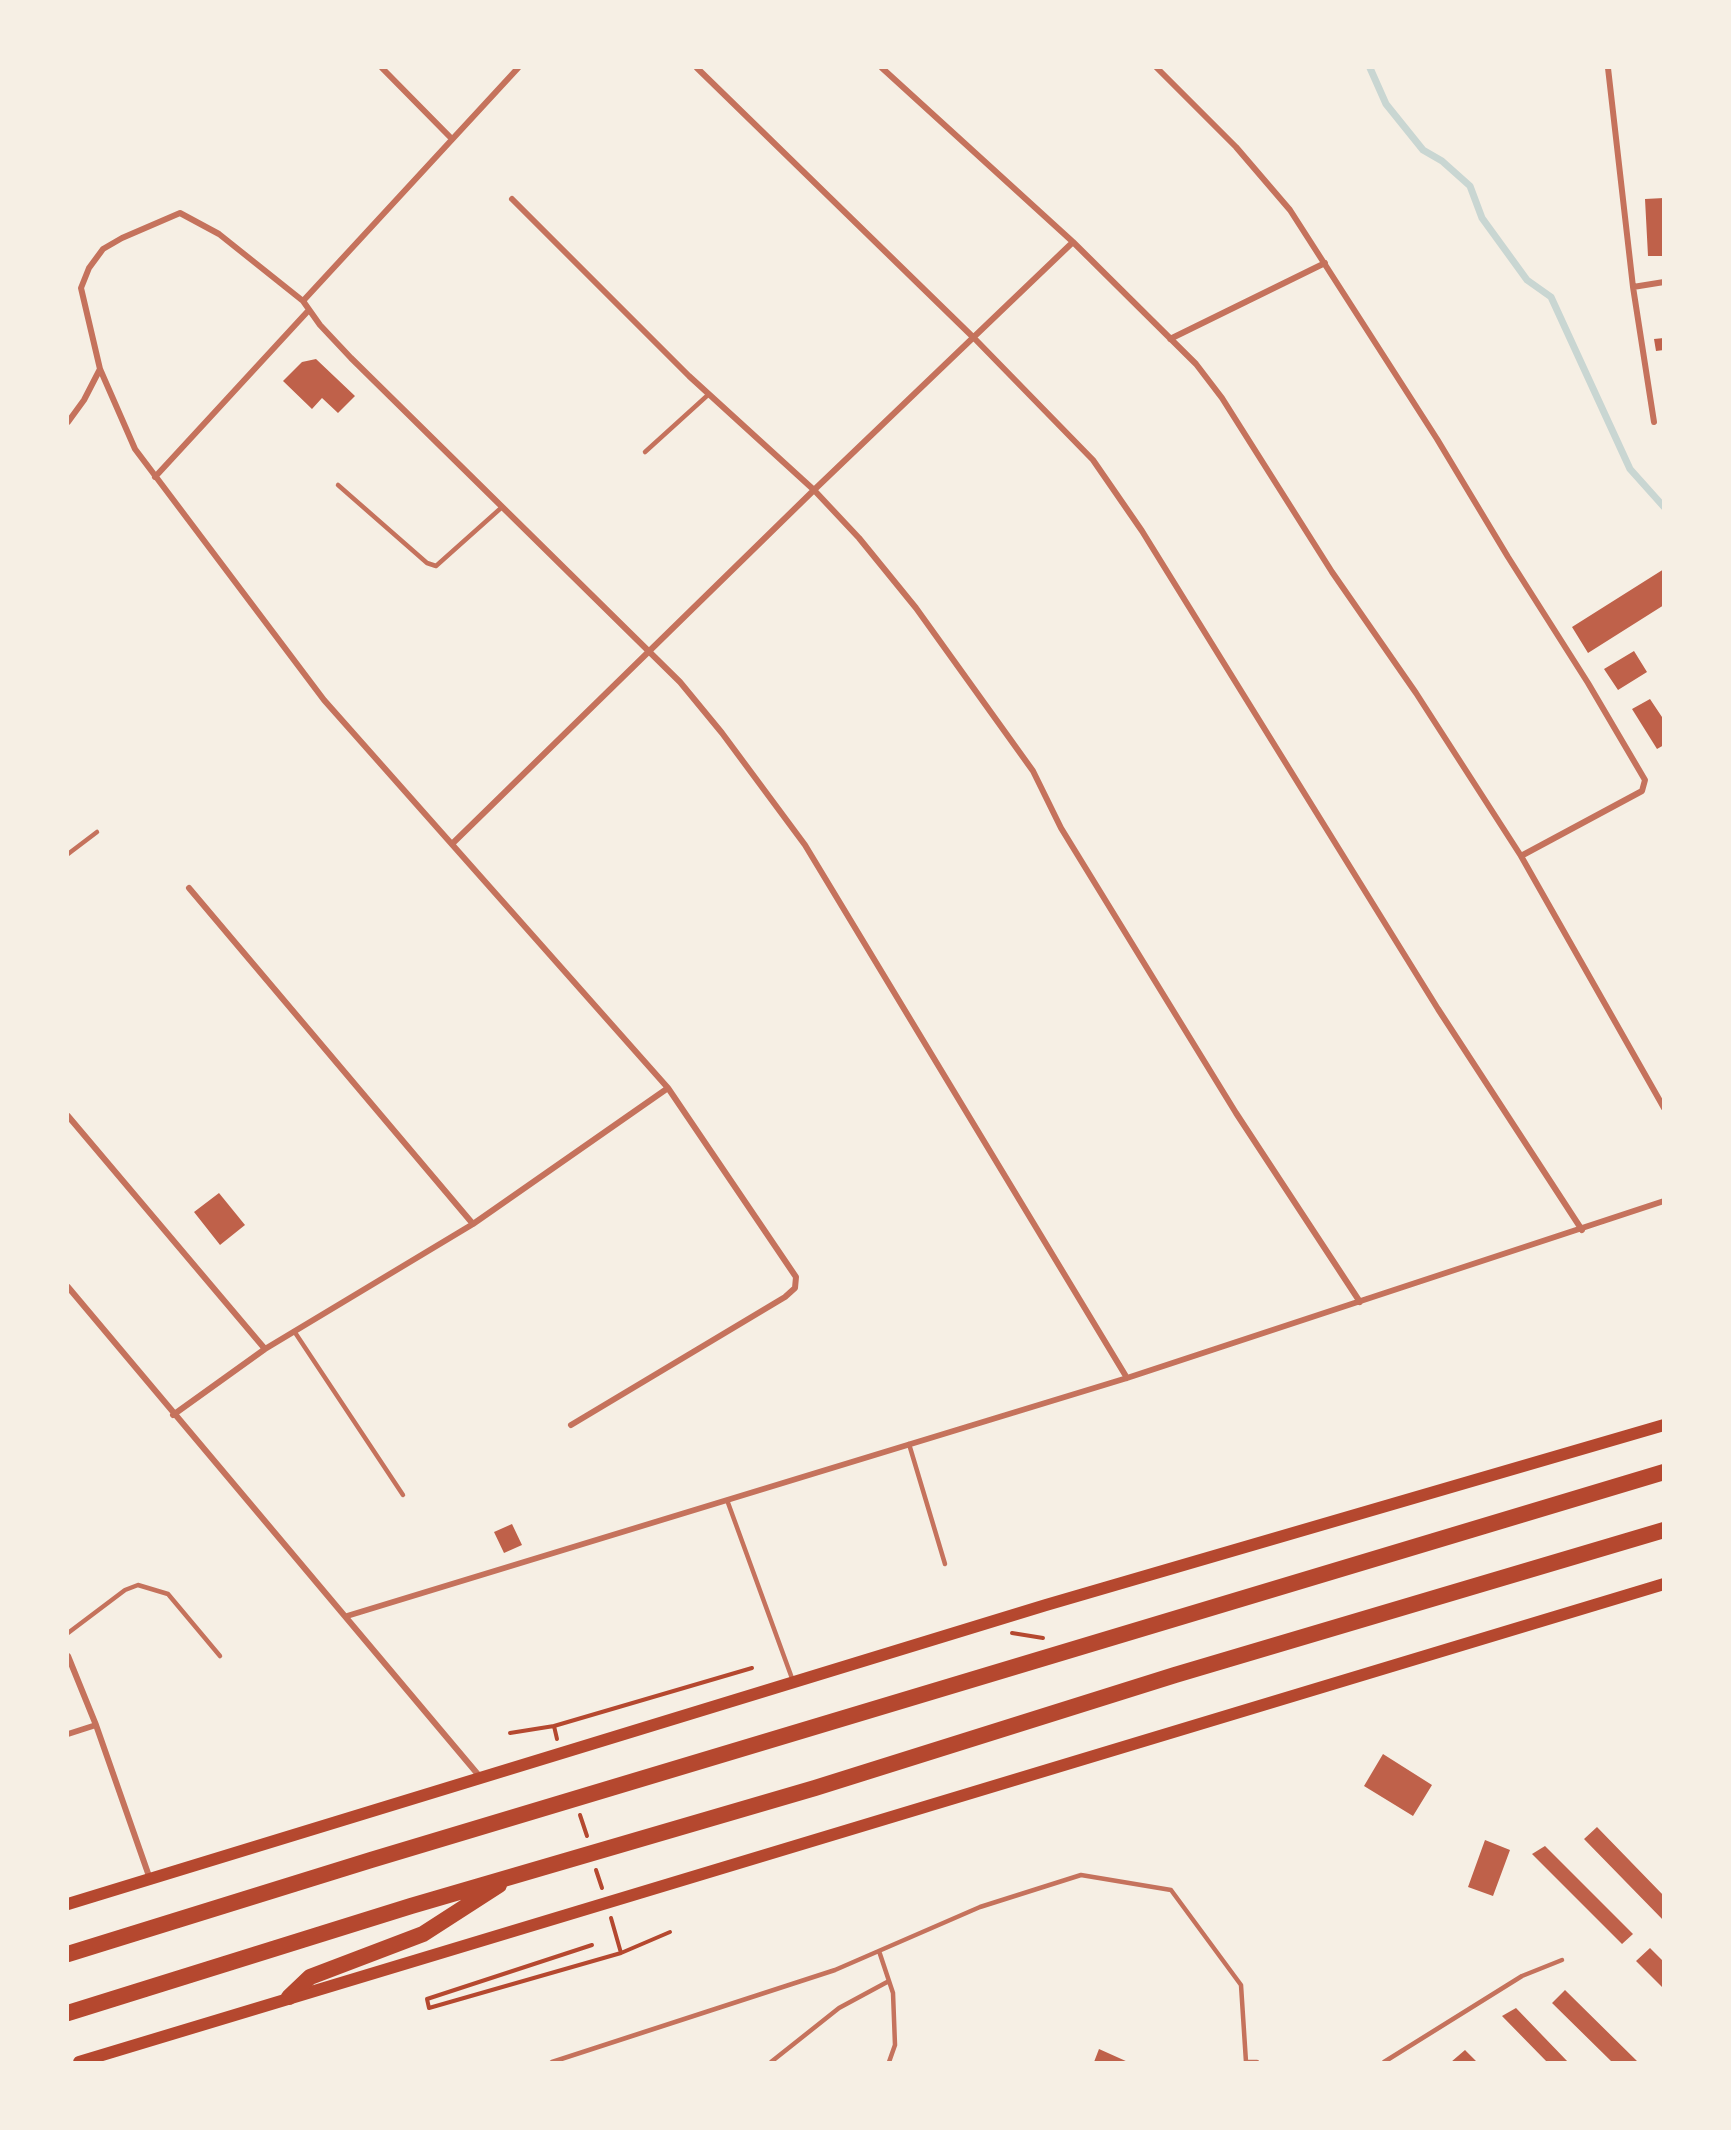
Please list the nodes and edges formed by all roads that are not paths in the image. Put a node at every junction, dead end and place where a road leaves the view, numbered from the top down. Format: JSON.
{"nodes":[{"id":1,"x":382,"y":68,"type":"edge"},
{"id":2,"x":518,"y":68,"type":"edge"},
{"id":3,"x":697,"y":68,"type":"edge"},
{"id":4,"x":882,"y":68,"type":"edge"},
{"id":5,"x":1157,"y":68,"type":"edge"},
{"id":6,"x":1608,"y":68,"type":"edge"},
{"id":7,"x":451,"y":138,"type":"junction"},
{"id":8,"x":512,"y":199,"type":"dead end"},
{"id":9,"x":1074,"y":242,"type":"junction"},
{"id":10,"x":1325,"y":263,"type":"junction"},
{"id":11,"x":1664,"y":282,"type":"edge"},
{"id":12,"x":1634,"y":287,"type":"junction"},
{"id":13,"x":303,"y":301,"type":"junction"},
{"id":14,"x":308,"y":311,"type":"junction"},
{"id":15,"x":975,"y":339,"type":"junction"},
{"id":16,"x":1170,"y":339,"type":"junction"},
{"id":17,"x":100,"y":369,"type":"junction"},
{"id":18,"x":709,"y":394,"type":"junction"},
{"id":19,"x":68,"y":422,"type":"edge"},
{"id":20,"x":1654,"y":422,"type":"dead end"},
{"id":21,"x":645,"y":452,"type":"dead end"},
{"id":22,"x":155,"y":477,"type":"junction"},
{"id":23,"x":338,"y":485,"type":"dead end"},
{"id":24,"x":814,"y":490,"type":"junction"},
{"id":25,"x":501,"y":508,"type":"junction"},
{"id":26,"x":650,"y":652,"type":"junction"},
{"id":27,"x":97,"y":832,"type":"dead end"},
{"id":28,"x":453,"y":843,"type":"junction"},
{"id":29,"x":68,"y":854,"type":"edge"},
{"id":30,"x":1521,"y":856,"type":"junction"},
{"id":31,"x":189,"y":888,"type":"dead end"},
{"id":32,"x":668,"y":1088,"type":"junction"},
{"id":33,"x":1664,"y":1108,"type":"edge"},
{"id":34,"x":68,"y":1116,"type":"edge"},
{"id":35,"x":1664,"y":1202,"type":"edge"},
{"id":36,"x":473,"y":1224,"type":"junction"},
{"id":37,"x":1582,"y":1230,"type":"junction"},
{"id":38,"x":68,"y":1287,"type":"edge"},
{"id":39,"x":1360,"y":1302,"type":"junction"},
{"id":40,"x":294,"y":1331,"type":"junction"},
{"id":41,"x":265,"y":1349,"type":"junction"},
{"id":42,"x":1127,"y":1378,"type":"junction"},
{"id":43,"x":174,"y":1415,"type":"junction"},
{"id":44,"x":571,"y":1425,"type":"dead end"},
{"id":45,"x":1664,"y":1425,"type":"edge"},
{"id":46,"x":909,"y":1444,"type":"junction"},
{"id":47,"x":1664,"y":1472,"type":"edge"},
{"id":48,"x":403,"y":1495,"type":"dead end"},
{"id":49,"x":727,"y":1500,"type":"junction"},
{"id":50,"x":1664,"y":1530,"type":"edge"},
{"id":51,"x":945,"y":1564,"type":"dead end"},
{"id":52,"x":1664,"y":1584,"type":"edge"},
{"id":53,"x":347,"y":1616,"type":"junction"},
{"id":54,"x":68,"y":1633,"type":"edge"},
{"id":55,"x":68,"y":1656,"type":"edge"},
{"id":56,"x":220,"y":1656,"type":"dead end"},
{"id":57,"x":794,"y":1683,"type":"junction"},
{"id":58,"x":96,"y":1725,"type":"junction"},
{"id":59,"x":68,"y":1734,"type":"edge"},
{"id":60,"x":482,"y":1778,"type":"junction"},
{"id":61,"x":515,"y":1875,"type":"junction"},
{"id":62,"x":150,"y":1880,"type":"junction"},
{"id":63,"x":68,"y":1904,"type":"edge"},
{"id":64,"x":879,"y":1951,"type":"junction"},
{"id":65,"x":68,"y":1954,"type":"edge"},
{"id":66,"x":1562,"y":1960,"type":"dead end"},
{"id":67,"x":889,"y":1981,"type":"junction"},
{"id":68,"x":289,"y":1997,"type":"junction"},
{"id":69,"x":68,"y":2013,"type":"edge"},
{"id":70,"x":79,"y":2062,"type":"edge"},
{"id":71,"x":552,"y":2062,"type":"edge"},
{"id":72,"x":771,"y":2062,"type":"edge"},
{"id":73,"x":889,"y":2062,"type":"edge"},
{"id":74,"x":1247,"y":2062,"type":"edge"},
{"id":75,"x":1257,"y":2062,"type":"edge"},
{"id":76,"x":1384,"y":2062,"type":"edge"}],
"edges":[{"from":1,"to":7,"type":"street"},
{"from":2,"to":7,"type":"street"},
{"from":3,"to":15,"type":"street"},
{"from":4,"to":9,"type":"street"},
{"from":5,"to":10,"type":"street"},
{"from":6,"to":12,"type":"street"},
{"from":7,"to":13,"type":"street"},
{"from":8,"to":18,"type":"street"},
{"from":9,"to":15,"type":"street"},
{"from":9,"to":16,"type":"street"},
{"from":10,"to":16,"type":"street"},
{"from":10,"to":30,"type":"street"},
{"from":11,"to":12,"type":"street"},
{"from":12,"to":20,"type":"street"},
{"from":13,"to":14,"type":"street"},
{"from":13,"to":17,"type":"street"},
{"from":14,"to":22,"type":"street"},
{"from":14,"to":25,"type":"street"},
{"from":15,"to":24,"type":"street"},
{"from":15,"to":37,"type":"street"},
{"from":16,"to":30,"type":"street"},
{"from":17,"to":19,"type":"street"},
{"from":17,"to":22,"type":"street"},
{"from":18,"to":21,"type":"lane"},
{"from":18,"to":24,"type":"street"},
{"from":22,"to":28,"type":"street"},
{"from":23,"to":25,"type":"lane"},
{"from":24,"to":26,"type":"street"},
{"from":24,"to":39,"type":"street"},
{"from":25,"to":26,"type":"street"},
{"from":26,"to":28,"type":"street"},
{"from":26,"to":42,"type":"street"},
{"from":27,"to":29,"type":"lane"},
{"from":28,"to":32,"type":"street"},
{"from":30,"to":33,"type":"street"},
{"from":31,"to":36,"type":"street"},
{"from":32,"to":36,"type":"street"},
{"from":32,"to":44,"type":"street"},
{"from":34,"to":41,"type":"street"},
{"from":35,"to":37,"type":"street"},
{"from":36,"to":40,"type":"street"},
{"from":37,"to":39,"type":"street"},
{"from":38,"to":43,"type":"street"},
{"from":39,"to":42,"type":"street"},
{"from":40,"to":41,"type":"street"},
{"from":40,"to":48,"type":"lane"},
{"from":41,"to":43,"type":"street"},
{"from":42,"to":46,"type":"street"},
{"from":43,"to":53,"type":"street"},
{"from":45,"to":57,"type":"main road"},
{"from":46,"to":49,"type":"street"},
{"from":46,"to":51,"type":"lane"},
{"from":47,"to":65,"type":"highway"},
{"from":49,"to":53,"type":"street"},
{"from":49,"to":57,"type":"lane"},
{"from":50,"to":61,"type":"highway"},
{"from":52,"to":68,"type":"main road"},
{"from":53,"to":60,"type":"street"},
{"from":54,"to":56,"type":"lane"},
{"from":55,"to":58,"type":"street"},
{"from":57,"to":60,"type":"main road"},
{"from":58,"to":59,"type":"street"},
{"from":58,"to":62,"type":"street"},
{"from":60,"to":62,"type":"main road"},
{"from":61,"to":68,"type":"highway"},
{"from":61,"to":69,"type":"highway"},
{"from":62,"to":63,"type":"main road"},
{"from":64,"to":67,"type":"lane"},
{"from":64,"to":71,"type":"lane"},
{"from":64,"to":74,"type":"lane"},
{"from":66,"to":76,"type":"lane"},
{"from":67,"to":72,"type":"lane"},
{"from":67,"to":73,"type":"lane"},
{"from":68,"to":70,"type":"main road"},
{"from":74,"to":75,"type":"lane"}]}
